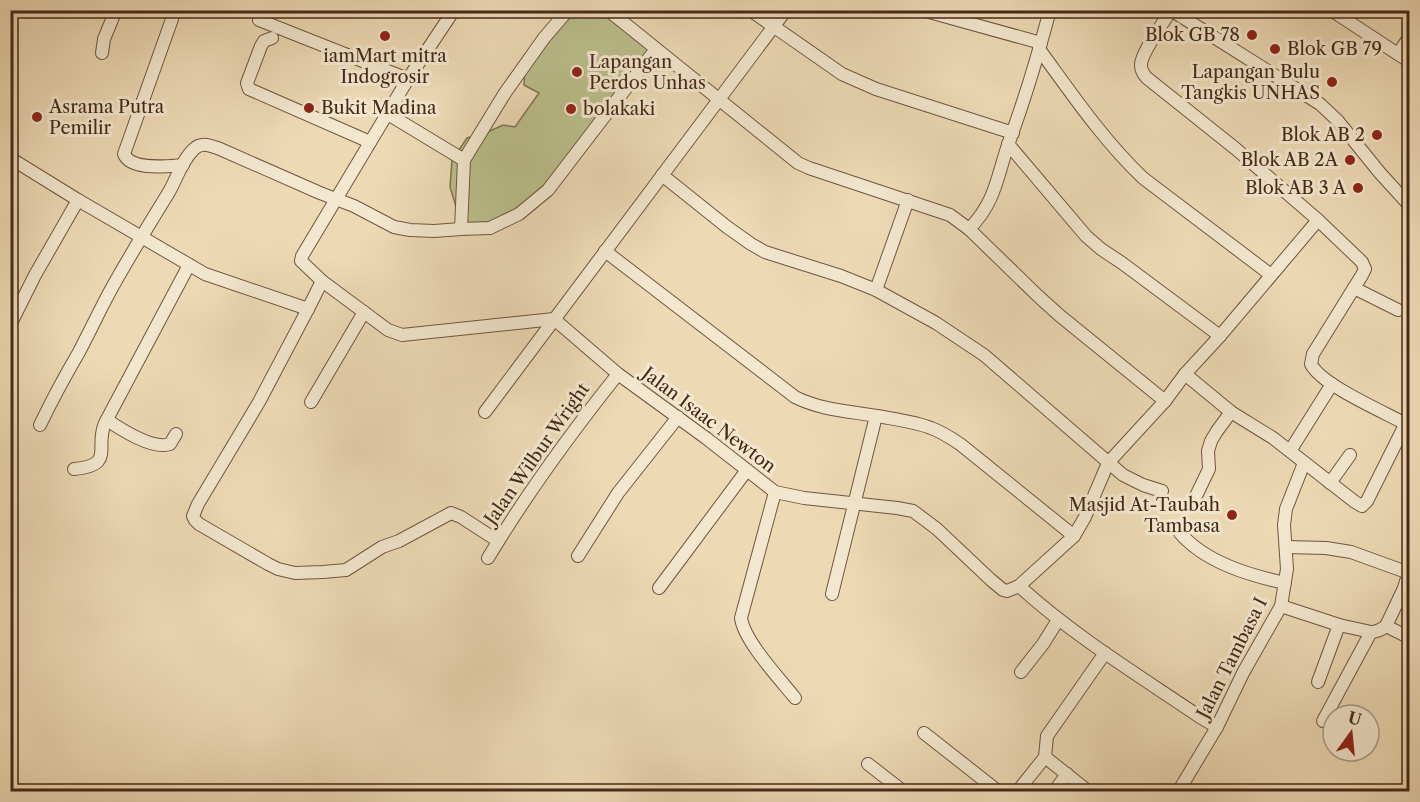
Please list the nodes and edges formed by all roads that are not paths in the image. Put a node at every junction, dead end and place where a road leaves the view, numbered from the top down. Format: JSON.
{"nodes":[{"id":1,"x":116,"y":10,"type":"edge"},
{"id":2,"x":173,"y":10,"type":"edge"},
{"id":3,"x":454,"y":10,"type":"edge"},
{"id":4,"x":568,"y":10,"type":"edge"},
{"id":5,"x":608,"y":10,"type":"edge"},
{"id":6,"x":750,"y":10,"type":"edge"},
{"id":7,"x":786,"y":10,"type":"edge"},
{"id":8,"x":922,"y":10,"type":"edge"},
{"id":9,"x":1050,"y":10,"type":"edge"},
{"id":10,"x":1331,"y":10,"type":"edge"},
{"id":11,"x":1171,"y":11,"type":"edge"},
{"id":12,"x":259,"y":20,"type":"dead end"},
{"id":13,"x":773,"y":27,"type":"junction"},
{"id":14,"x":1410,"y":36,"type":"edge"},
{"id":15,"x":272,"y":38,"type":"dead end"},
{"id":16,"x":1040,"y":46,"type":"junction"},
{"id":17,"x":656,"y":49,"type":"junction"},
{"id":18,"x":102,"y":53,"type":"dead end"},
{"id":19,"x":1398,"y":54,"type":"junction"},
{"id":20,"x":1410,"y":62,"type":"edge"},
{"id":21,"x":408,"y":79,"type":"junction"},
{"id":22,"x":718,"y":99,"type":"junction"},
{"id":23,"x":388,"y":114,"type":"junction"},
{"id":24,"x":1011,"y":139,"type":"junction"},
{"id":25,"x":370,"y":142,"type":"junction"},
{"id":26,"x":10,"y":158,"type":"edge"},
{"id":27,"x":464,"y":160,"type":"junction"},
{"id":28,"x":183,"y":165,"type":"junction"},
{"id":29,"x":662,"y":175,"type":"junction"},
{"id":30,"x":335,"y":199,"type":"junction"},
{"id":31,"x":78,"y":200,"type":"junction"},
{"id":32,"x":908,"y":200,"type":"junction"},
{"id":33,"x":1410,"y":206,"type":"edge"},
{"id":34,"x":1318,"y":220,"type":"junction"},
{"id":35,"x":461,"y":229,"type":"junction"},
{"id":36,"x":969,"y":229,"type":"junction"},
{"id":37,"x":141,"y":237,"type":"junction"},
{"id":38,"x":605,"y":251,"type":"junction"},
{"id":39,"x":189,"y":265,"type":"junction"},
{"id":40,"x":1271,"y":275,"type":"junction"},
{"id":41,"x":322,"y":280,"type":"junction"},
{"id":42,"x":1354,"y":288,"type":"junction"},
{"id":43,"x":876,"y":290,"type":"junction"},
{"id":44,"x":308,"y":309,"type":"junction"},
{"id":45,"x":1398,"y":310,"type":"dead end"},
{"id":46,"x":364,"y":312,"type":"junction"},
{"id":47,"x":554,"y":319,"type":"junction"},
{"id":48,"x":10,"y":325,"type":"edge"},
{"id":49,"x":1220,"y":336,"type":"junction"},
{"id":50,"x":618,"y":374,"type":"junction"},
{"id":51,"x":1185,"y":374,"type":"junction"},
{"id":52,"x":1332,"y":384,"type":"junction"},
{"id":53,"x":1165,"y":401,"type":"junction"},
{"id":54,"x":311,"y":402,"type":"dead end"},
{"id":55,"x":485,"y":412,"type":"dead end"},
{"id":56,"x":1232,"y":412,"type":"junction"},
{"id":57,"x":876,"y":416,"type":"junction"},
{"id":58,"x":678,"y":417,"type":"junction"},
{"id":59,"x":107,"y":420,"type":"junction"},
{"id":60,"x":1408,"y":420,"type":"edge"},
{"id":61,"x":40,"y":425,"type":"dead end"},
{"id":62,"x":176,"y":434,"type":"dead end"},
{"id":63,"x":1290,"y":451,"type":"junction"},
{"id":64,"x":1350,"y":455,"type":"dead end"},
{"id":65,"x":1108,"y":463,"type":"junction"},
{"id":66,"x":1304,"y":463,"type":"junction"},
{"id":67,"x":74,"y":470,"type":"dead end"},
{"id":68,"x":747,"y":470,"type":"junction"},
{"id":69,"x":1330,"y":483,"type":"junction"},
{"id":70,"x":1162,"y":491,"type":"dead end"},
{"id":71,"x":775,"y":492,"type":"junction"},
{"id":72,"x":1196,"y":496,"type":"dead end"},
{"id":73,"x":855,"y":502,"type":"junction"},
{"id":74,"x":1180,"y":533,"type":"dead end"},
{"id":75,"x":1074,"y":536,"type":"junction"},
{"id":76,"x":498,"y":541,"type":"junction"},
{"id":77,"x":1286,"y":547,"type":"junction"},
{"id":78,"x":578,"y":556,"type":"dead end"},
{"id":79,"x":488,"y":558,"type":"dead end"},
{"id":80,"x":1409,"y":570,"type":"edge"},
{"id":81,"x":1285,"y":583,"type":"junction"},
{"id":82,"x":659,"y":588,"type":"dead end"},
{"id":83,"x":1015,"y":588,"type":"junction"},
{"id":84,"x":832,"y":594,"type":"dead end"},
{"id":85,"x":1281,"y":606,"type":"junction"},
{"id":86,"x":1058,"y":620,"type":"junction"},
{"id":87,"x":1340,"y":625,"type":"junction"},
{"id":88,"x":1386,"y":626,"type":"junction"},
{"id":89,"x":1371,"y":632,"type":"junction"},
{"id":90,"x":1410,"y":638,"type":"edge"},
{"id":91,"x":1105,"y":653,"type":"junction"},
{"id":92,"x":1021,"y":672,"type":"dead end"},
{"id":93,"x":1318,"y":682,"type":"dead end"},
{"id":94,"x":795,"y":698,"type":"dead end"},
{"id":95,"x":1333,"y":703,"type":"edge"},
{"id":96,"x":1217,"y":727,"type":"junction"},
{"id":97,"x":924,"y":733,"type":"dead end"},
{"id":98,"x":1045,"y":757,"type":"junction"},
{"id":99,"x":868,"y":764,"type":"dead end"},
{"id":100,"x":1067,"y":774,"type":"junction"},
{"id":101,"x":899,"y":790,"type":"edge"},
{"id":102,"x":999,"y":792,"type":"edge"},
{"id":103,"x":1017,"y":792,"type":"edge"},
{"id":104,"x":1054,"y":792,"type":"edge"},
{"id":105,"x":1089,"y":792,"type":"edge"},
{"id":106,"x":1178,"y":792,"type":"edge"}],
"edges":[{"from":1,"to":18,"type":"street"},
{"from":2,"to":28,"type":"street"},
{"from":3,"to":21,"type":"street"},
{"from":4,"to":27,"type":"street"},
{"from":5,"to":17,"type":"street"},
{"from":6,"to":13,"type":"street"},
{"from":7,"to":13,"type":"street"},
{"from":8,"to":16,"type":"street"},
{"from":9,"to":16,"type":"street"},
{"from":10,"to":19,"type":"street"},
{"from":11,"to":33,"type":"street"},
{"from":11,"to":34,"type":"street"},
{"from":12,"to":21,"type":"street"},
{"from":13,"to":22,"type":"street"},
{"from":13,"to":24,"type":"street"},
{"from":14,"to":19,"type":"street"},
{"from":15,"to":25,"type":"street"},
{"from":16,"to":24,"type":"street"},
{"from":16,"to":40,"type":"street"},
{"from":17,"to":22,"type":"street"},
{"from":17,"to":35,"type":"street"},
{"from":19,"to":20,"type":"street"},
{"from":21,"to":23,"type":"street"},
{"from":22,"to":29,"type":"street"},
{"from":22,"to":32,"type":"street"},
{"from":23,"to":25,"type":"street"},
{"from":23,"to":27,"type":"street"},
{"from":24,"to":36,"type":"street"},
{"from":24,"to":49,"type":"street"},
{"from":25,"to":30,"type":"street"},
{"from":26,"to":31,"type":"street"},
{"from":27,"to":35,"type":"street"},
{"from":28,"to":30,"type":"street"},
{"from":28,"to":37,"type":"street"},
{"from":29,"to":38,"type":"street"},
{"from":29,"to":43,"type":"street"},
{"from":30,"to":35,"type":"street"},
{"from":30,"to":41,"type":"street"},
{"from":31,"to":37,"type":"street"},
{"from":31,"to":48,"type":"street"},
{"from":32,"to":36,"type":"street"},
{"from":32,"to":43,"type":"street"},
{"from":34,"to":40,"type":"street"},
{"from":34,"to":42,"type":"street"},
{"from":36,"to":53,"type":"street"},
{"from":37,"to":39,"type":"street"},
{"from":37,"to":61,"type":"street"},
{"from":38,"to":47,"type":"street"},
{"from":38,"to":57,"type":"street"},
{"from":39,"to":44,"type":"street"},
{"from":39,"to":59,"type":"street"},
{"from":40,"to":49,"type":"street"},
{"from":41,"to":44,"type":"street"},
{"from":41,"to":46,"type":"street"},
{"from":42,"to":45,"type":"street"},
{"from":42,"to":52,"type":"street"},
{"from":43,"to":65,"type":"street"},
{"from":44,"to":76,"type":"street"},
{"from":46,"to":47,"type":"street"},
{"from":46,"to":54,"type":"street"},
{"from":47,"to":50,"type":"street","name":"Jalan Isaac Newton"},
{"from":47,"to":55,"type":"street"},
{"from":49,"to":51,"type":"street"},
{"from":50,"to":58,"type":"street","name":"Jalan Isaac Newton"},
{"from":50,"to":76,"type":"street","name":"Jalan Wilbur Wright"},
{"from":51,"to":53,"type":"street"},
{"from":51,"to":56,"type":"street"},
{"from":52,"to":60,"type":"street"},
{"from":52,"to":63,"type":"street"},
{"from":53,"to":65,"type":"street"},
{"from":56,"to":63,"type":"street"},
{"from":56,"to":72,"type":"street"},
{"from":57,"to":73,"type":"street"},
{"from":57,"to":75,"type":"street"},
{"from":58,"to":68,"type":"street","name":"Jalan Isaac Newton"},
{"from":58,"to":78,"type":"street"},
{"from":59,"to":62,"type":"street"},
{"from":59,"to":67,"type":"street"},
{"from":60,"to":69,"type":"street"},
{"from":63,"to":66,"type":"street"},
{"from":64,"to":69,"type":"street"},
{"from":65,"to":70,"type":"street"},
{"from":65,"to":75,"type":"street"},
{"from":66,"to":69,"type":"street"},
{"from":66,"to":77,"type":"street","name":"Jalan Tambasa I"},
{"from":68,"to":71,"type":"street","name":"Jalan Isaac Newton"},
{"from":68,"to":82,"type":"street"},
{"from":71,"to":73,"type":"street","name":"Jalan Isaac Newton"},
{"from":71,"to":94,"type":"street"},
{"from":73,"to":83,"type":"street","name":"Jalan Isaac Newton"},
{"from":73,"to":84,"type":"street"},
{"from":74,"to":81,"type":"street"},
{"from":75,"to":83,"type":"street"},
{"from":76,"to":79,"type":"street","name":"Jalan Wilbur Wright"},
{"from":77,"to":80,"type":"street"},
{"from":77,"to":81,"type":"street","name":"Jalan Tambasa I"},
{"from":80,"to":88,"type":"street"},
{"from":81,"to":85,"type":"street","name":"Jalan Tambasa I"},
{"from":83,"to":86,"type":"street","name":"Jalan Isaac Newton"},
{"from":85,"to":87,"type":"street"},
{"from":85,"to":96,"type":"street","name":"Jalan Tambasa I"},
{"from":86,"to":91,"type":"street","name":"Jalan Isaac Newton"},
{"from":86,"to":92,"type":"street"},
{"from":87,"to":89,"type":"street"},
{"from":87,"to":93,"type":"street"},
{"from":88,"to":89,"type":"street"},
{"from":88,"to":90,"type":"street"},
{"from":89,"to":95,"type":"street"},
{"from":91,"to":96,"type":"street","name":"Jalan Isaac Newton"},
{"from":91,"to":98,"type":"street"},
{"from":96,"to":106,"type":"street","name":"Jalan Tambasa I"},
{"from":97,"to":102,"type":"street"},
{"from":98,"to":100,"type":"street"},
{"from":98,"to":103,"type":"street"},
{"from":99,"to":101,"type":"street"},
{"from":100,"to":104,"type":"street"},
{"from":100,"to":105,"type":"street"}]}
